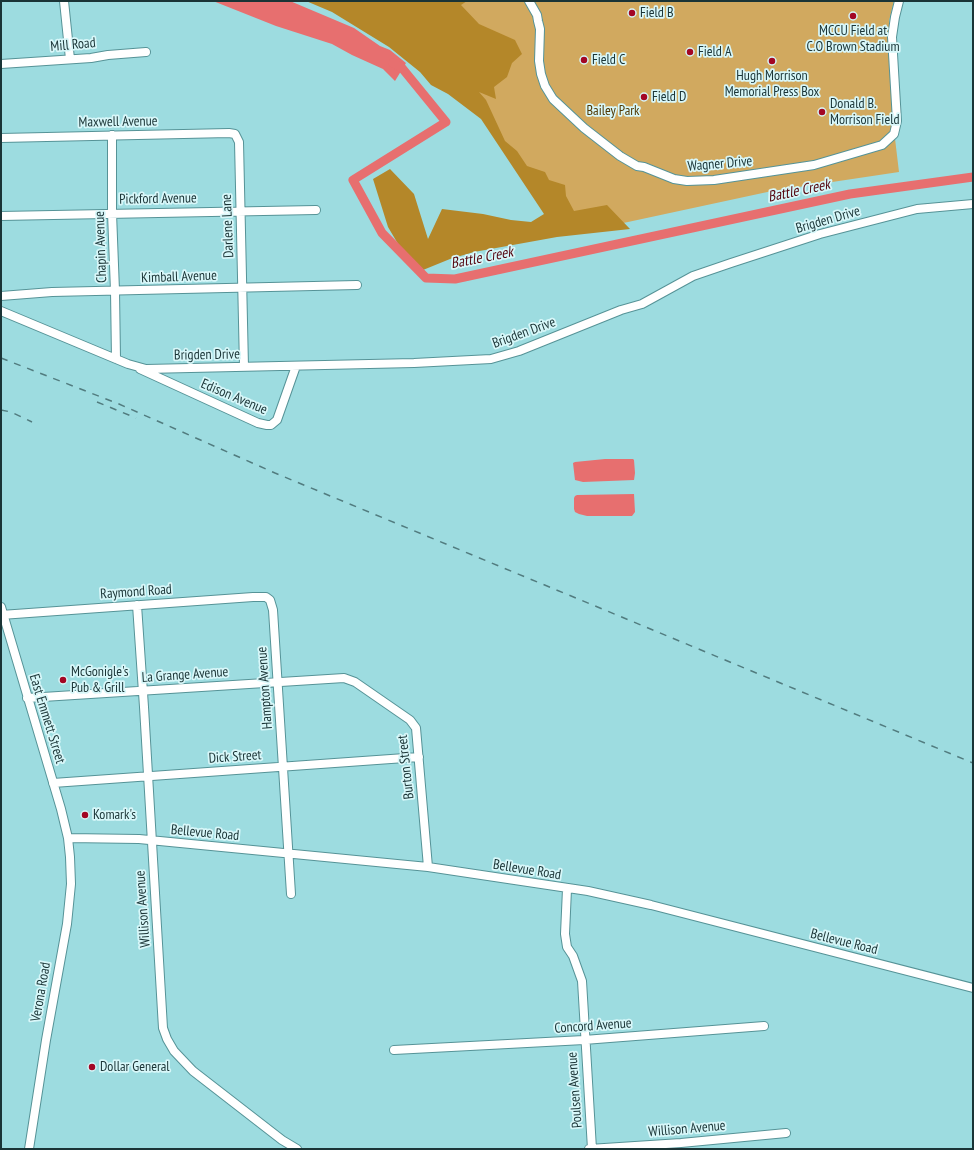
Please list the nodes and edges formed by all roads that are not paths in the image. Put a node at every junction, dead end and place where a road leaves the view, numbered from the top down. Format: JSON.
{"nodes":[{"id":1,"x":64,"y":1,"type":"edge"},
{"id":2,"x":529,"y":1,"type":"edge"},
{"id":3,"x":899,"y":1,"type":"edge"},
{"id":4,"x":146,"y":52,"type":"dead end"},
{"id":5,"x":70,"y":59,"type":"junction"},
{"id":6,"x":1,"y":64,"type":"edge"},
{"id":7,"x":235,"y":134,"type":"joint"},
{"id":8,"x":112,"y":136,"type":"junction"},
{"id":9,"x":1,"y":138,"type":"edge"},
{"id":10,"x":973,"y":204,"type":"edge"},
{"id":11,"x":241,"y":210,"type":"junction"},
{"id":12,"x":316,"y":210,"type":"dead end"},
{"id":13,"x":112,"y":213,"type":"junction"},
{"id":14,"x":1,"y":216,"type":"edge"},
{"id":15,"x":357,"y":285,"type":"dead end"},
{"id":16,"x":243,"y":288,"type":"junction"},
{"id":17,"x":115,"y":292,"type":"junction"},
{"id":18,"x":1,"y":296,"type":"edge"},
{"id":19,"x":1,"y":311,"type":"edge"},
{"id":20,"x":116,"y":358,"type":"junction"},
{"id":21,"x":128,"y":364,"type":"junction"},
{"id":22,"x":296,"y":366,"type":"junction"},
{"id":23,"x":244,"y":367,"type":"junction"},
{"id":24,"x":270,"y":600,"type":"joint"},
{"id":25,"x":137,"y":605,"type":"junction"},
{"id":26,"x":2,"y":612,"type":"edge"},
{"id":27,"x":344,"y":678,"type":"joint"},
{"id":28,"x":278,"y":682,"type":"junction"},
{"id":29,"x":143,"y":691,"type":"junction"},
{"id":30,"x":27,"y":698,"type":"junction"},
{"id":31,"x":418,"y":757,"type":"junction"},
{"id":32,"x":283,"y":767,"type":"junction"},
{"id":33,"x":148,"y":776,"type":"junction"},
{"id":34,"x":53,"y":782,"type":"junction"},
{"id":35,"x":68,"y":838,"type":"junction"},
{"id":36,"x":152,"y":841,"type":"junction"},
{"id":37,"x":288,"y":853,"type":"junction"},
{"id":38,"x":428,"y":867,"type":"junction"},
{"id":39,"x":566,"y":889,"type":"junction"},
{"id":40,"x":291,"y":894,"type":"dead end"},
{"id":41,"x":973,"y":988,"type":"edge"},
{"id":42,"x":764,"y":1026,"type":"dead end"},
{"id":43,"x":584,"y":1040,"type":"junction"},
{"id":44,"x":394,"y":1050,"type":"dead end"},
{"id":45,"x":786,"y":1133,"type":"dead end"},
{"id":46,"x":29,"y":1149,"type":"edge"},
{"id":47,"x":297,"y":1149,"type":"edge"},
{"id":48,"x":591,"y":1149,"type":"edge"}],
"edges":[{"from":1,"to":5,"type":"street"},
{"from":2,"to":3,"type":"street","name":"Wagner Drive"},
{"from":4,"to":5,"type":"street","name":"Mill Road"},
{"from":5,"to":6,"type":"street","name":"Mill Road"},
{"from":7,"to":8,"type":"street","name":"Maxwell Avenue"},
{"from":7,"to":11,"type":"street","name":"Darlene Lane"},
{"from":8,"to":9,"type":"street","name":"Maxwell Avenue"},
{"from":8,"to":13,"type":"street","name":"Chapin Avenue"},
{"from":10,"to":22,"type":"street","name":"Brigden Drive"},
{"from":11,"to":12,"type":"street","name":"Pickford Avenue"},
{"from":11,"to":13,"type":"street","name":"Pickford Avenue"},
{"from":11,"to":16,"type":"street","name":"Darlene Lane"},
{"from":13,"to":14,"type":"street","name":"Pickford Avenue"},
{"from":13,"to":17,"type":"street","name":"Chapin Avenue"},
{"from":15,"to":16,"type":"street","name":"Kimball Avenue"},
{"from":16,"to":17,"type":"street","name":"Kimball Avenue"},
{"from":16,"to":23,"type":"street","name":"Darlene Lane"},
{"from":17,"to":18,"type":"street","name":"Kimball Avenue"},
{"from":17,"to":20,"type":"street","name":"Chapin Avenue"},
{"from":19,"to":20,"type":"street","name":"Brigden Drive"},
{"from":20,"to":21,"type":"street","name":"Brigden Drive"},
{"from":21,"to":22,"type":"street","name":"Edison Avenue"},
{"from":21,"to":23,"type":"street","name":"Brigden Drive"},
{"from":22,"to":23,"type":"street","name":"Brigden Drive"},
{"from":24,"to":25,"type":"street","name":"Raymond Road"},
{"from":24,"to":28,"type":"street","name":"Hampton Avenue"},
{"from":25,"to":26,"type":"street","name":"Raymond Road"},
{"from":25,"to":29,"type":"street","name":"Willison Avenue"},
{"from":26,"to":30,"type":"street","name":"East Emmett Street"},
{"from":27,"to":28,"type":"street","name":"La Grange Avenue"},
{"from":27,"to":31,"type":"street","name":"Burton Street"},
{"from":28,"to":29,"type":"street","name":"La Grange Avenue"},
{"from":28,"to":32,"type":"street","name":"Hampton Avenue"},
{"from":29,"to":30,"type":"street","name":"La Grange Avenue"},
{"from":29,"to":33,"type":"street","name":"Willison Avenue"},
{"from":30,"to":34,"type":"street","name":"East Emmett Street"},
{"from":31,"to":32,"type":"street","name":"Dick Street"},
{"from":31,"to":38,"type":"street","name":"Burton Street"},
{"from":32,"to":33,"type":"street","name":"Dick Street"},
{"from":32,"to":37,"type":"street","name":"Hampton Avenue"},
{"from":33,"to":34,"type":"street","name":"Dick Street"},
{"from":33,"to":36,"type":"street","name":"Willison Avenue"},
{"from":34,"to":35,"type":"street","name":"East Emmett Street"},
{"from":35,"to":36,"type":"street","name":"Bellevue Road"},
{"from":35,"to":46,"type":"street","name":"Verona Road"},
{"from":36,"to":37,"type":"street","name":"Bellevue Road"},
{"from":36,"to":47,"type":"street","name":"Willison Avenue"},
{"from":37,"to":38,"type":"street","name":"Bellevue Road"},
{"from":37,"to":40,"type":"street","name":"Hampton Avenue"},
{"from":38,"to":39,"type":"street","name":"Bellevue Road"},
{"from":39,"to":41,"type":"street","name":"Bellevue Road"},
{"from":39,"to":43,"type":"street","name":"Poulsen Avenue"},
{"from":42,"to":43,"type":"street","name":"Concord Avenue"},
{"from":43,"to":44,"type":"street","name":"Concord Avenue"},
{"from":43,"to":48,"type":"street","name":"Poulsen Avenue"},
{"from":45,"to":48,"type":"street","name":"Willison Avenue"}]}
